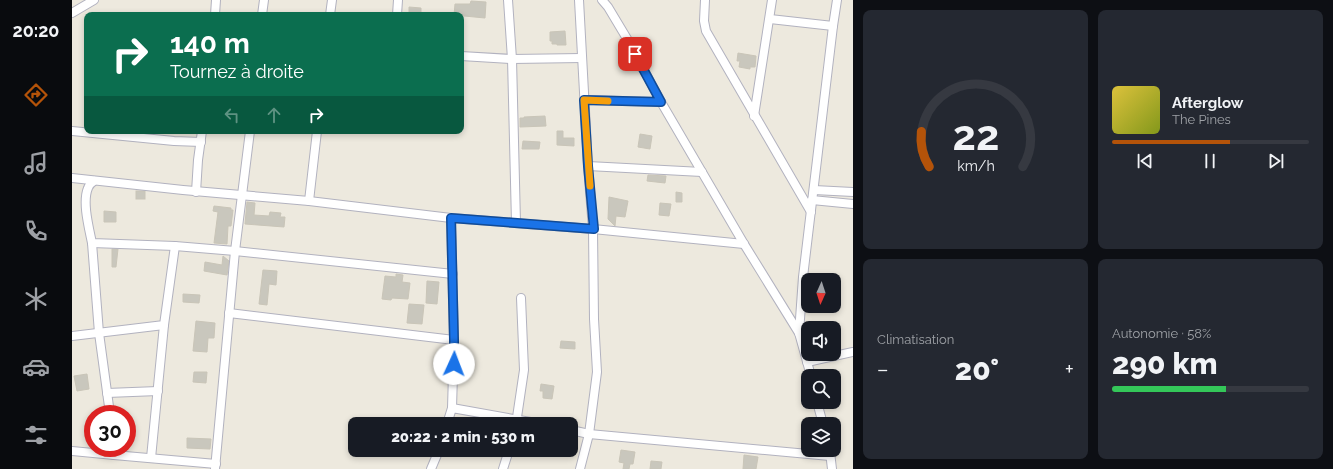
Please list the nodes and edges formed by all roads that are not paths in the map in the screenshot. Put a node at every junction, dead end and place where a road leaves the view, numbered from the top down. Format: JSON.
{"nodes":[{"id":1,"x":94,"y":0,"type":"edge"},
{"id":2,"x":216,"y":0,"type":"edge"},
{"id":3,"x":264,"y":0,"type":"edge"},
{"id":4,"x":332,"y":0,"type":"edge"},
{"id":5,"x":398,"y":0,"type":"edge"},
{"id":6,"x":508,"y":0,"type":"edge"},
{"id":7,"x":580,"y":0,"type":"edge"},
{"id":8,"x":602,"y":0,"type":"edge"},
{"id":9,"x":705,"y":0,"type":"edge"},
{"id":10,"x":772,"y":0,"type":"edge"},
{"id":11,"x":837,"y":0,"type":"edge"},
{"id":12,"x":215,"y":12,"type":"edge"},
{"id":13,"x":262,"y":12,"type":"edge"},
{"id":14,"x":330,"y":12,"type":"edge"},
{"id":15,"x":397,"y":12,"type":"edge"},
{"id":16,"x":72,"y":13,"type":"edge"},
{"id":17,"x":770,"y":19,"type":"junction"},
{"id":18,"x":833,"y":26,"type":"junction"},
{"id":19,"x":464,"y":56,"type":"edge"},
{"id":20,"x":582,"y":58,"type":"junction"},
{"id":21,"x":512,"y":59,"type":"junction"},
{"id":22,"x":584,"y":100,"type":"junction"},
{"id":23,"x":661,"y":102,"type":"junction"},
{"id":24,"x":754,"y":116,"type":"junction"},
{"id":25,"x":72,"y":131,"type":"edge"},
{"id":26,"x":84,"y":132,"type":"edge"},
{"id":27,"x":103,"y":134,"type":"edge"},
{"id":28,"x":202,"y":134,"type":"edge"},
{"id":29,"x":250,"y":134,"type":"edge"},
{"id":30,"x":317,"y":134,"type":"edge"},
{"id":31,"x":201,"y":142,"type":"junction"},
{"id":32,"x":588,"y":166,"type":"junction"},
{"id":33,"x":702,"y":172,"type":"junction"},
{"id":34,"x":72,"y":178,"type":"edge"},
{"id":35,"x":94,"y":181,"type":"junction"},
{"id":36,"x":814,"y":190,"type":"junction"},
{"id":37,"x":196,"y":192,"type":"junction"},
{"id":38,"x":853,"y":192,"type":"edge"},
{"id":39,"x":241,"y":195,"type":"junction"},
{"id":40,"x":812,"y":200,"type":"junction"},
{"id":41,"x":309,"y":201,"type":"junction"},
{"id":42,"x":853,"y":204,"type":"edge"},
{"id":43,"x":811,"y":212,"type":"junction"},
{"id":44,"x":451,"y":218,"type":"junction"},
{"id":45,"x":516,"y":223,"type":"junction"},
{"id":46,"x":594,"y":229,"type":"junction"},
{"id":47,"x":92,"y":243,"type":"junction"},
{"id":48,"x":744,"y":244,"type":"junction"},
{"id":49,"x":175,"y":246,"type":"junction"},
{"id":50,"x":235,"y":251,"type":"junction"},
{"id":51,"x":453,"y":274,"type":"junction"},
{"id":52,"x":521,"y":298,"type":"dead end"},
{"id":53,"x":230,"y":314,"type":"junction"},
{"id":54,"x":164,"y":325,"type":"junction"},
{"id":55,"x":99,"y":333,"type":"junction"},
{"id":56,"x":800,"y":333,"type":"junction"},
{"id":57,"x":72,"y":336,"type":"edge"},
{"id":58,"x":454,"y":340,"type":"junction"},
{"id":59,"x":853,"y":352,"type":"edge"},
{"id":60,"x":807,"y":362,"type":"junction"},
{"id":61,"x":809,"y":369,"type":"edge"},
{"id":62,"x":158,"y":391,"type":"junction"},
{"id":63,"x":107,"y":393,"type":"junction"},
{"id":64,"x":109,"y":405,"type":"edge"},
{"id":65,"x":452,"y":408,"type":"junction"},
{"id":66,"x":449,"y":417,"type":"edge"},
{"id":67,"x":494,"y":417,"type":"edge"},
{"id":68,"x":518,"y":417,"type":"edge"},
{"id":69,"x":578,"y":432,"type":"edge"},
{"id":70,"x":589,"y":434,"type":"junction"},
{"id":71,"x":72,"y":451,"type":"edge"},
{"id":72,"x":84,"y":451,"type":"edge"},
{"id":73,"x":801,"y":451,"type":"edge"},
{"id":74,"x":136,"y":455,"type":"edge"},
{"id":75,"x":435,"y":457,"type":"edge"},
{"id":76,"x":507,"y":457,"type":"edge"},
{"id":77,"x":830,"y":457,"type":"edge"},
{"id":78,"x":151,"y":458,"type":"junction"},
{"id":79,"x":215,"y":467,"type":"edge"},
{"id":80,"x":431,"y":469,"type":"edge"},
{"id":81,"x":503,"y":469,"type":"edge"},
{"id":82,"x":580,"y":469,"type":"edge"},
{"id":83,"x":832,"y":469,"type":"edge"}],
"edges":[{"from":1,"to":16,"type":"street"},
{"from":2,"to":12,"type":"street"},
{"from":3,"to":13,"type":"street"},
{"from":4,"to":14,"type":"street"},
{"from":5,"to":15,"type":"street"},
{"from":6,"to":21,"type":"street"},
{"from":7,"to":20,"type":"street"},
{"from":8,"to":23,"type":"street"},
{"from":9,"to":24,"type":"street"},
{"from":10,"to":17,"type":"street"},
{"from":11,"to":18,"type":"street"},
{"from":17,"to":18,"type":"street"},
{"from":17,"to":24,"type":"street"},
{"from":18,"to":36,"type":"street"},
{"from":19,"to":21,"type":"street"},
{"from":20,"to":21,"type":"street"},
{"from":20,"to":22,"type":"street"},
{"from":21,"to":45,"type":"street"},
{"from":22,"to":23,"type":"street"},
{"from":22,"to":32,"type":"street"},
{"from":23,"to":33,"type":"street"},
{"from":24,"to":43,"type":"street"},
{"from":25,"to":26,"type":"street"},
{"from":27,"to":31,"type":"street"},
{"from":28,"to":31,"type":"street"},
{"from":29,"to":39,"type":"street"},
{"from":30,"to":41,"type":"street"},
{"from":31,"to":37,"type":"street"},
{"from":32,"to":33,"type":"street"},
{"from":32,"to":46,"type":"street"},
{"from":33,"to":48,"type":"street"},
{"from":34,"to":35,"type":"street"},
{"from":35,"to":37,"type":"street"},
{"from":35,"to":47,"type":"street"},
{"from":36,"to":38,"type":"street"},
{"from":36,"to":40,"type":"street"},
{"from":37,"to":39,"type":"street"},
{"from":39,"to":41,"type":"street"},
{"from":39,"to":50,"type":"street"},
{"from":40,"to":42,"type":"street"},
{"from":40,"to":43,"type":"street"},
{"from":41,"to":44,"type":"street"},
{"from":43,"to":56,"type":"street"},
{"from":44,"to":45,"type":"street"},
{"from":44,"to":51,"type":"street"},
{"from":45,"to":46,"type":"street"},
{"from":46,"to":48,"type":"street"},
{"from":46,"to":70,"type":"street"},
{"from":47,"to":49,"type":"street"},
{"from":47,"to":55,"type":"street"},
{"from":48,"to":56,"type":"street"},
{"from":49,"to":50,"type":"street"},
{"from":49,"to":54,"type":"street"},
{"from":50,"to":51,"type":"street"},
{"from":50,"to":53,"type":"street"},
{"from":51,"to":58,"type":"street"},
{"from":52,"to":68,"type":"street"},
{"from":53,"to":58,"type":"street"},
{"from":53,"to":79,"type":"street"},
{"from":54,"to":55,"type":"street"},
{"from":54,"to":62,"type":"street"},
{"from":55,"to":57,"type":"street"},
{"from":55,"to":63,"type":"street"},
{"from":56,"to":60,"type":"street"},
{"from":58,"to":65,"type":"street"},
{"from":59,"to":60,"type":"street"},
{"from":60,"to":61,"type":"street"},
{"from":62,"to":63,"type":"street"},
{"from":62,"to":78,"type":"street"},
{"from":63,"to":64,"type":"street"},
{"from":65,"to":66,"type":"street"},
{"from":65,"to":67,"type":"street"},
{"from":69,"to":70,"type":"street"},
{"from":70,"to":73,"type":"street"},
{"from":70,"to":82,"type":"street"},
{"from":71,"to":72,"type":"street"},
{"from":74,"to":78,"type":"street"},
{"from":75,"to":80,"type":"street"},
{"from":76,"to":81,"type":"street"},
{"from":77,"to":83,"type":"street"},
{"from":78,"to":79,"type":"street"}]}
